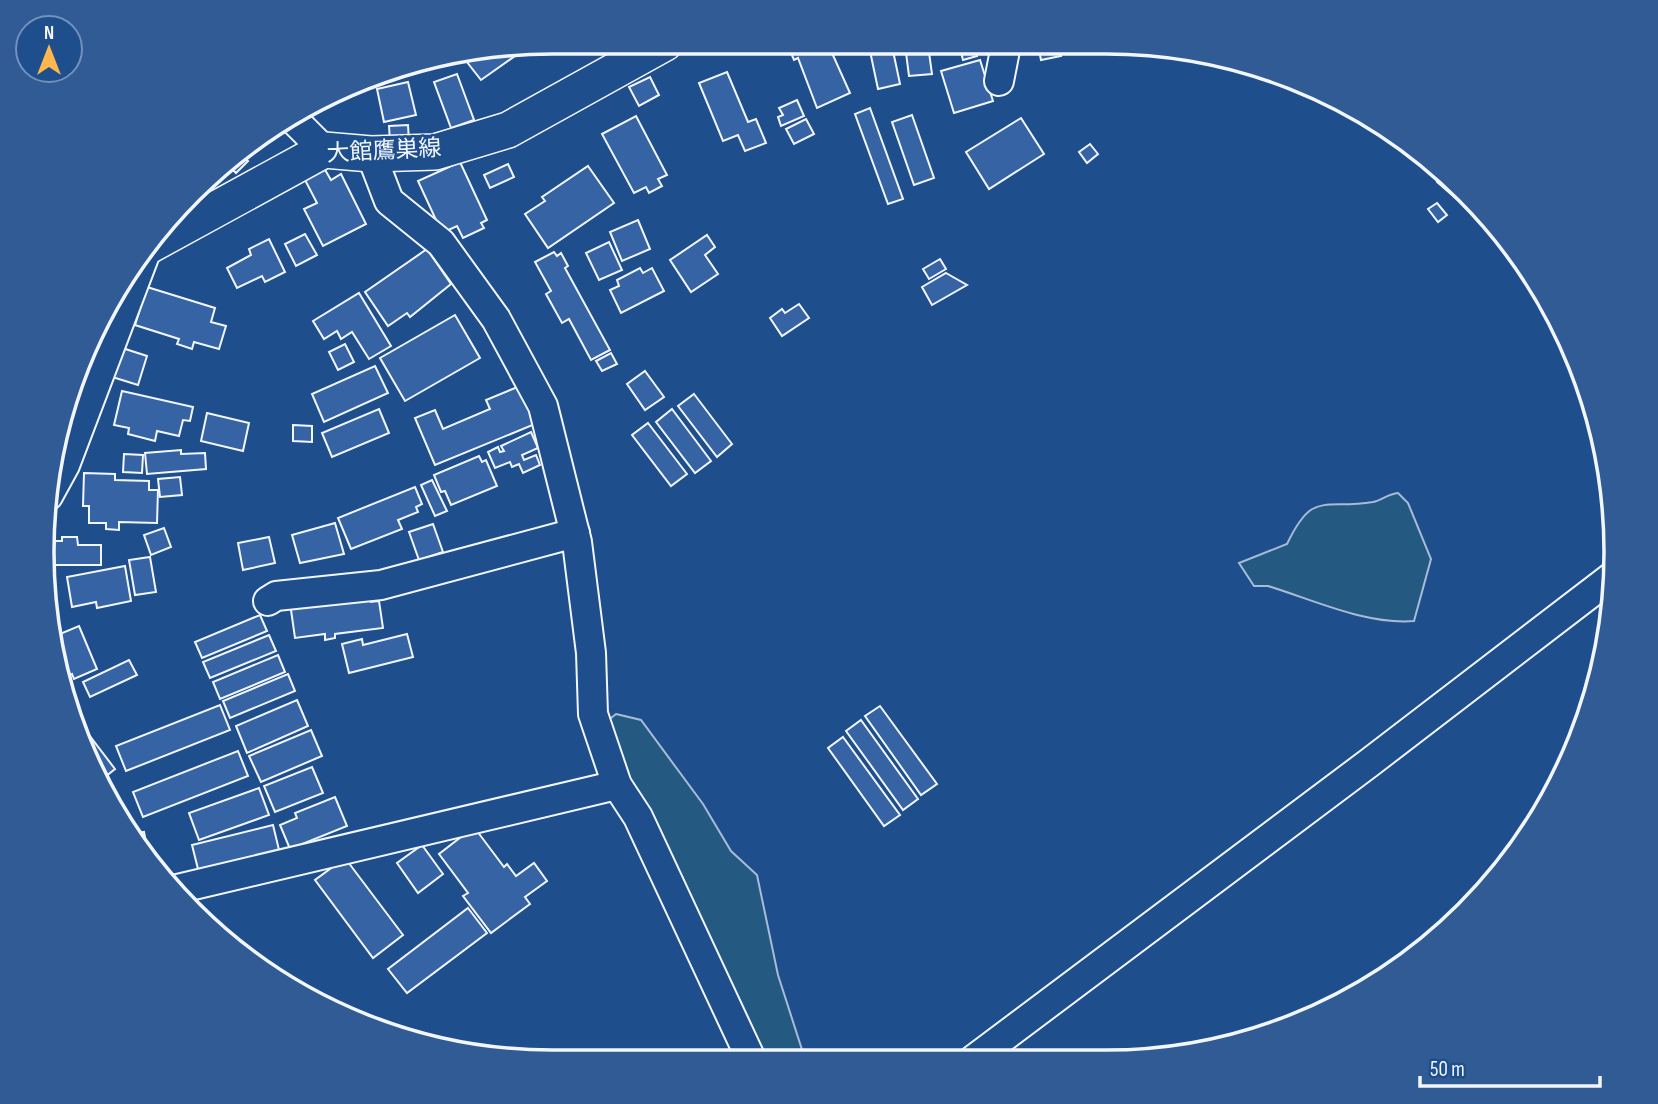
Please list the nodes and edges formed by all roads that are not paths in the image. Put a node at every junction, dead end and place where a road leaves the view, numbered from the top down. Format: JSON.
{"nodes":[{"id":1,"x":645,"y":54,"type":"edge"},
{"id":2,"x":1004,"y":54,"type":"edge"},
{"id":3,"x":999,"y":81,"type":"dead end"},
{"id":4,"x":298,"y":124,"type":"edge"},
{"id":5,"x":324,"y":150,"type":"junction"},
{"id":6,"x":371,"y":154,"type":"junction"},
{"id":7,"x":167,"y":237,"type":"edge"},
{"id":8,"x":131,"y":286,"type":"edge"},
{"id":9,"x":61,"y":472,"type":"edge"},
{"id":10,"x":575,"y":533,"type":"junction"},
{"id":11,"x":1603,"y":584,"type":"edge"},
{"id":12,"x":268,"y":601,"type":"dead end"},
{"id":13,"x":617,"y":785,"type":"junction"},
{"id":14,"x":185,"y":887,"type":"edge"},
{"id":15,"x":747,"y":1050,"type":"edge"},
{"id":16,"x":986,"y":1050,"type":"edge"}],
"edges":[{"from":1,"to":6,"type":"main road","name":"大館鷹巣線"},
{"from":2,"to":3,"type":"street"},
{"from":4,"to":5,"type":"street"},
{"from":5,"to":6,"type":"main road","name":"大館鷹巣線"},
{"from":5,"to":7,"type":"main road","name":"大館鷹巣線"},
{"from":6,"to":10,"type":"street"},
{"from":8,"to":9,"type":"street"},
{"from":10,"to":12,"type":"street"},
{"from":10,"to":13,"type":"street"},
{"from":11,"to":16,"type":"street"},
{"from":13,"to":14,"type":"street"},
{"from":13,"to":15,"type":"street"}]}
